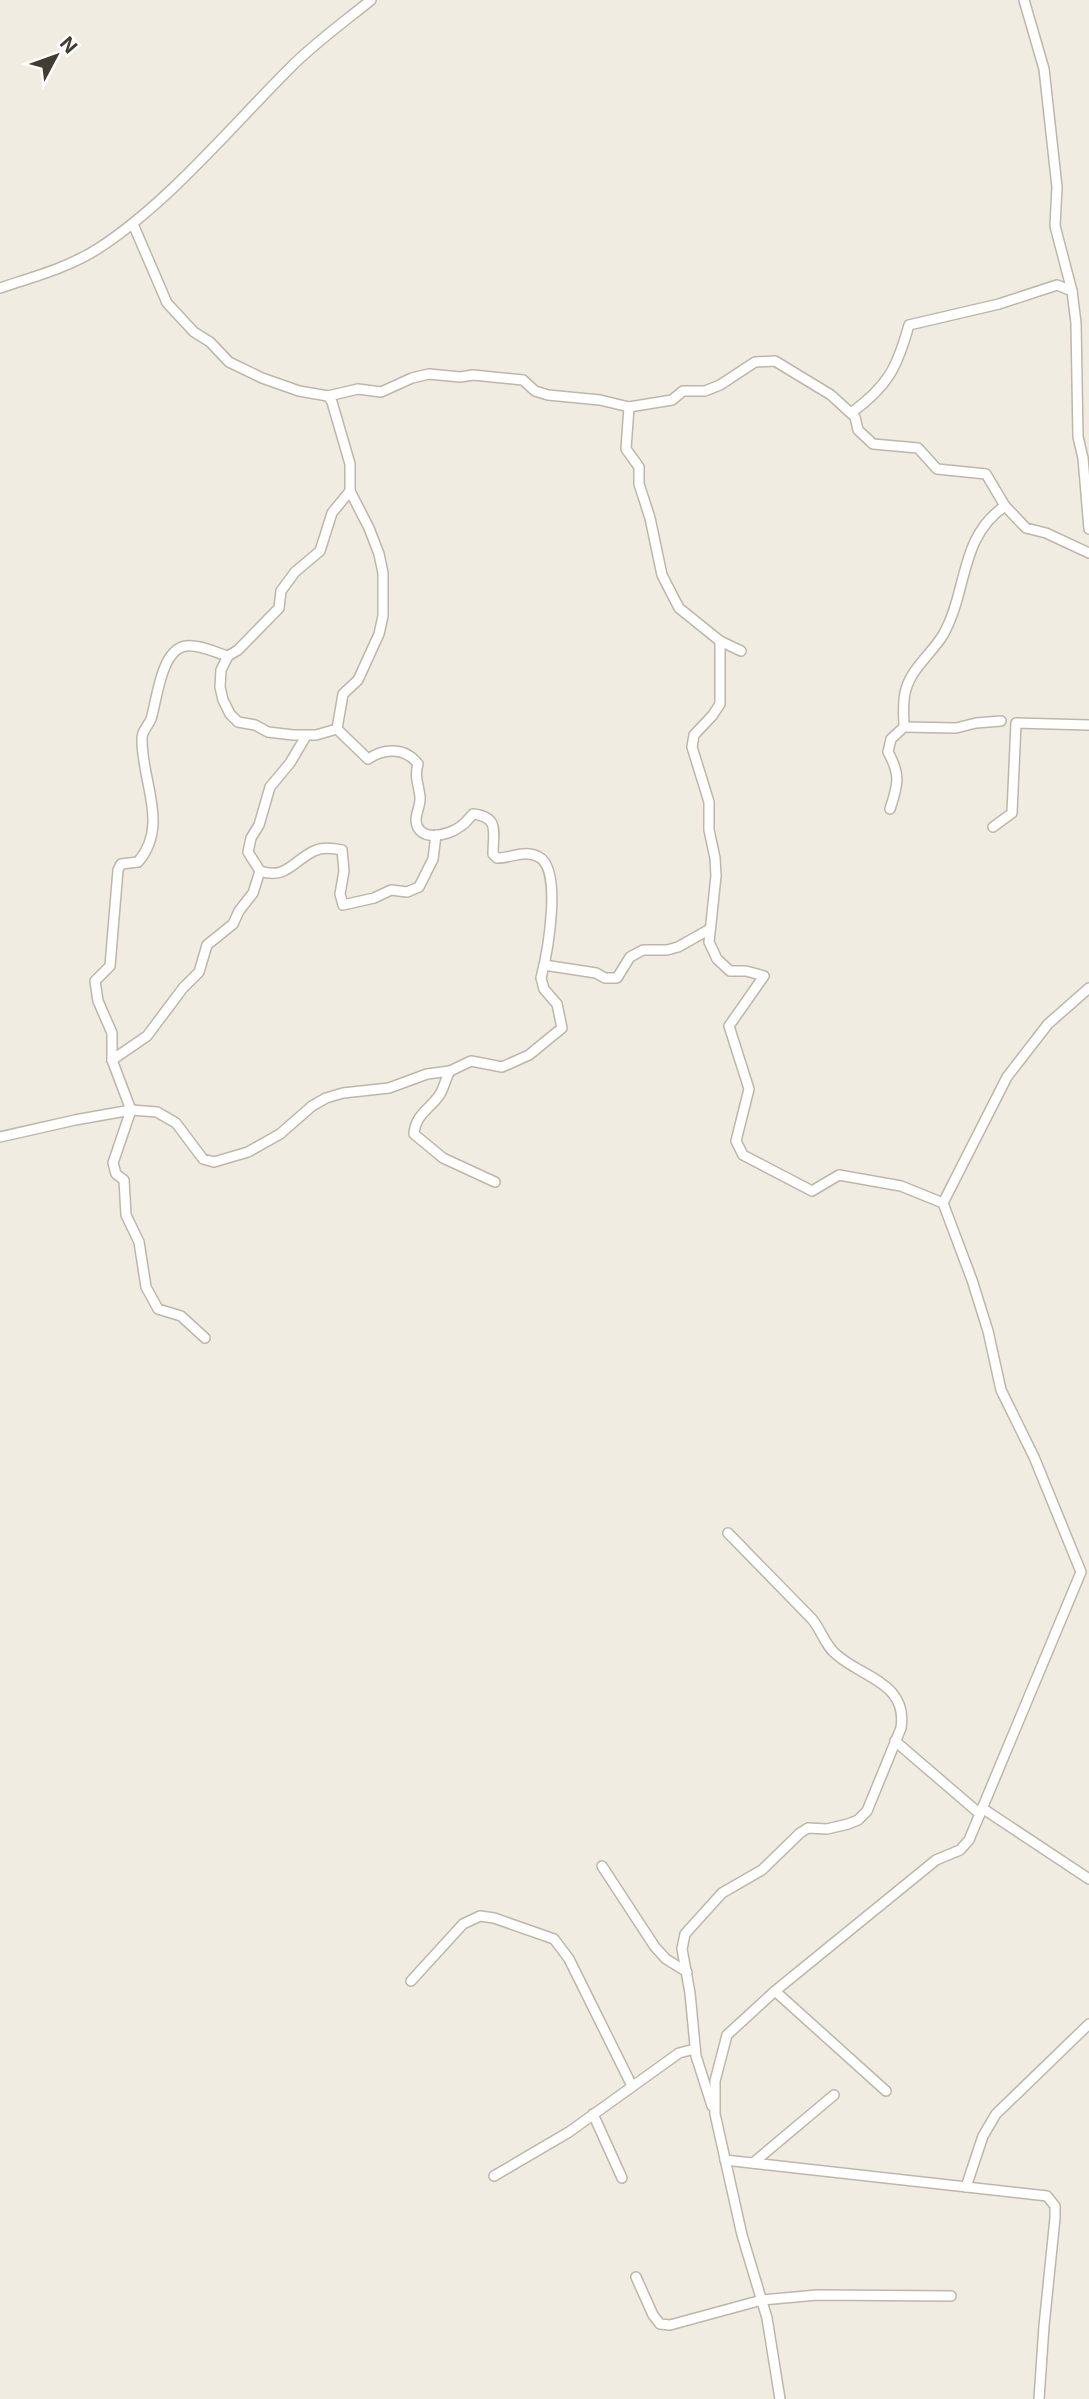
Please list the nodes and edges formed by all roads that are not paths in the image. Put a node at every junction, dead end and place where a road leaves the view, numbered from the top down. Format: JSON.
{"nodes":[{"id":1,"x":371,"y":0,"type":"edge"},
{"id":2,"x":1024,"y":0,"type":"edge"},
{"id":3,"x":133,"y":224,"type":"junction"},
{"id":4,"x":0,"y":288,"type":"edge"},
{"id":5,"x":1072,"y":291,"type":"junction"},
{"id":6,"x":328,"y":396,"type":"junction"},
{"id":7,"x":629,"y":407,"type":"junction"},
{"id":8,"x":851,"y":413,"type":"junction"},
{"id":9,"x":350,"y":491,"type":"junction"},
{"id":10,"x":1005,"y":506,"type":"junction"},
{"id":11,"x":1089,"y":529,"type":"edge"},
{"id":12,"x":1089,"y":553,"type":"edge"},
{"id":13,"x":720,"y":641,"type":"junction"},
{"id":14,"x":741,"y":651,"type":"dead end"},
{"id":15,"x":228,"y":656,"type":"junction"},
{"id":16,"x":1001,"y":721,"type":"dead end"},
{"id":17,"x":1089,"y":725,"type":"edge"},
{"id":18,"x":904,"y":727,"type":"junction"},
{"id":19,"x":337,"y":729,"type":"junction"},
{"id":20,"x":306,"y":736,"type":"junction"},
{"id":21,"x":890,"y":809,"type":"dead end"},
{"id":22,"x":993,"y":827,"type":"dead end"},
{"id":23,"x":436,"y":835,"type":"junction"},
{"id":24,"x":260,"y":872,"type":"junction"},
{"id":25,"x":710,"y":929,"type":"junction"},
{"id":26,"x":544,"y":965,"type":"junction"},
{"id":27,"x":1089,"y":988,"type":"edge"},
{"id":28,"x":112,"y":1060,"type":"junction"},
{"id":29,"x":450,"y":1072,"type":"junction"},
{"id":30,"x":131,"y":1111,"type":"junction"},
{"id":31,"x":0,"y":1137,"type":"edge"},
{"id":32,"x":495,"y":1182,"type":"dead end"},
{"id":33,"x":943,"y":1203,"type":"junction"},
{"id":34,"x":205,"y":1338,"type":"dead end"},
{"id":35,"x":728,"y":1533,"type":"dead end"},
{"id":36,"x":895,"y":1741,"type":"junction"},
{"id":37,"x":981,"y":1811,"type":"junction"},
{"id":38,"x":602,"y":1866,"type":"dead end"},
{"id":39,"x":1089,"y":1879,"type":"edge"},
{"id":40,"x":687,"y":1972,"type":"junction"},
{"id":41,"x":411,"y":1981,"type":"dead end"},
{"id":42,"x":775,"y":1991,"type":"junction"},
{"id":43,"x":1089,"y":2025,"type":"edge"},
{"id":44,"x":695,"y":2049,"type":"junction"},
{"id":45,"x":632,"y":2085,"type":"junction"},
{"id":46,"x":886,"y":2091,"type":"dead end"},
{"id":47,"x":834,"y":2095,"type":"dead end"},
{"id":48,"x":593,"y":2114,"type":"junction"},
{"id":49,"x":715,"y":2114,"type":"junction"},
{"id":50,"x":725,"y":2160,"type":"junction"},
{"id":51,"x":753,"y":2163,"type":"junction"},
{"id":52,"x":494,"y":2175,"type":"dead end"},
{"id":53,"x":622,"y":2178,"type":"dead end"},
{"id":54,"x":967,"y":2187,"type":"junction"},
{"id":55,"x":636,"y":2277,"type":"dead end"},
{"id":56,"x":951,"y":2296,"type":"dead end"},
{"id":57,"x":762,"y":2300,"type":"junction"},
{"id":58,"x":780,"y":2399,"type":"edge"},
{"id":59,"x":1039,"y":2399,"type":"edge"}],
"edges":[{"from":1,"to":3,"type":"street"},
{"from":2,"to":5,"type":"street"},
{"from":3,"to":4,"type":"street"},
{"from":3,"to":6,"type":"street"},
{"from":5,"to":8,"type":"street"},
{"from":5,"to":11,"type":"street"},
{"from":6,"to":7,"type":"street"},
{"from":6,"to":9,"type":"street"},
{"from":7,"to":8,"type":"street"},
{"from":7,"to":13,"type":"street"},
{"from":8,"to":10,"type":"street"},
{"from":9,"to":15,"type":"street"},
{"from":9,"to":19,"type":"street"},
{"from":10,"to":12,"type":"street"},
{"from":10,"to":18,"type":"street"},
{"from":13,"to":14,"type":"street"},
{"from":13,"to":25,"type":"street"},
{"from":15,"to":20,"type":"street"},
{"from":15,"to":28,"type":"street"},
{"from":16,"to":18,"type":"street"},
{"from":17,"to":22,"type":"street"},
{"from":18,"to":21,"type":"street"},
{"from":19,"to":20,"type":"street"},
{"from":19,"to":23,"type":"street"},
{"from":20,"to":24,"type":"street"},
{"from":23,"to":24,"type":"street"},
{"from":23,"to":26,"type":"street"},
{"from":24,"to":28,"type":"street"},
{"from":25,"to":26,"type":"street"},
{"from":25,"to":33,"type":"street"},
{"from":26,"to":29,"type":"street"},
{"from":27,"to":33,"type":"street"},
{"from":28,"to":30,"type":"street"},
{"from":29,"to":30,"type":"street"},
{"from":29,"to":32,"type":"street"},
{"from":30,"to":31,"type":"street"},
{"from":30,"to":34,"type":"street"},
{"from":33,"to":37,"type":"street"},
{"from":35,"to":36,"type":"street"},
{"from":36,"to":37,"type":"street"},
{"from":36,"to":40,"type":"street"},
{"from":37,"to":39,"type":"street"},
{"from":37,"to":42,"type":"street"},
{"from":38,"to":40,"type":"street"},
{"from":40,"to":44,"type":"street"},
{"from":41,"to":45,"type":"street"},
{"from":42,"to":46,"type":"street"},
{"from":42,"to":49,"type":"street"},
{"from":43,"to":54,"type":"street"},
{"from":44,"to":45,"type":"street"},
{"from":44,"to":49,"type":"street"},
{"from":45,"to":48,"type":"street"},
{"from":47,"to":51,"type":"street"},
{"from":48,"to":52,"type":"street"},
{"from":48,"to":53,"type":"street"},
{"from":49,"to":50,"type":"street"},
{"from":50,"to":51,"type":"street"},
{"from":50,"to":57,"type":"street"},
{"from":51,"to":54,"type":"street"},
{"from":54,"to":59,"type":"street"},
{"from":55,"to":57,"type":"street"},
{"from":56,"to":57,"type":"street"},
{"from":57,"to":58,"type":"street"}]}
